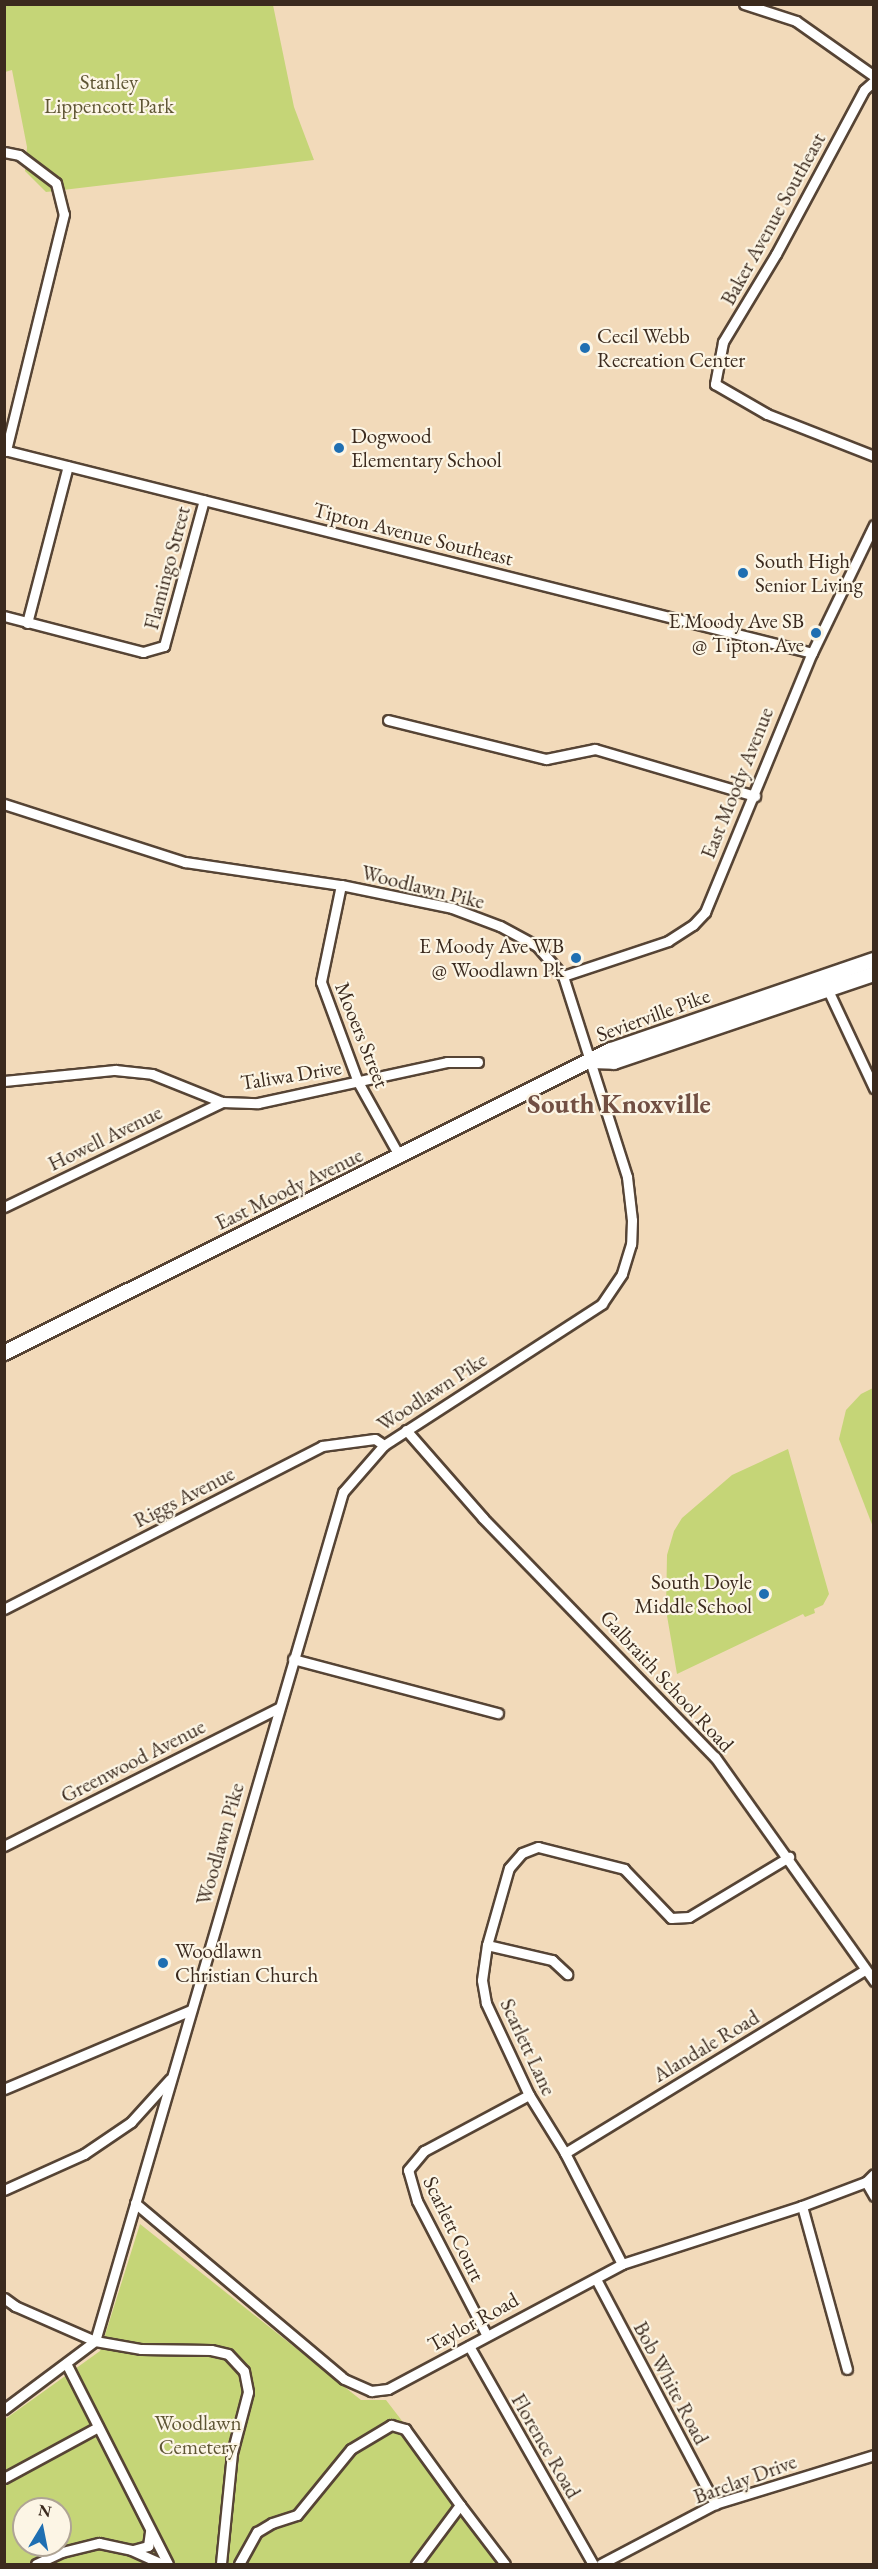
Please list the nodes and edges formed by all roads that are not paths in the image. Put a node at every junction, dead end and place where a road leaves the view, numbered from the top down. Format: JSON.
{"nodes":[{"id":1,"x":744,"y":4,"type":"edge"},
{"id":2,"x":873,"y":76,"type":"edge"},
{"id":3,"x":873,"y":81,"type":"edge"},
{"id":4,"x":4,"y":152,"type":"edge"},
{"id":5,"x":5,"y":450,"type":"edge"},
{"id":6,"x":873,"y":456,"type":"edge"},
{"id":7,"x":68,"y":466,"type":"junction"},
{"id":8,"x":204,"y":500,"type":"junction"},
{"id":9,"x":873,"y":525,"type":"edge"},
{"id":10,"x":4,"y":616,"type":"edge"},
{"id":11,"x":27,"y":623,"type":"junction"},
{"id":12,"x":812,"y":653,"type":"junction"},
{"id":13,"x":388,"y":720,"type":"dead end"},
{"id":14,"x":755,"y":796,"type":"junction"},
{"id":15,"x":4,"y":804,"type":"edge"},
{"id":16,"x":341,"y":885,"type":"junction"},
{"id":17,"x":873,"y":960,"type":"edge"},
{"id":18,"x":873,"y":974,"type":"edge"},
{"id":19,"x":563,"y":976,"type":"junction"},
{"id":20,"x":825,"y":985,"type":"junction"},
{"id":21,"x":591,"y":1061,"type":"junction"},
{"id":22,"x":478,"y":1062,"type":"dead end"},
{"id":23,"x":4,"y":1081,"type":"edge"},
{"id":24,"x":358,"y":1082,"type":"junction"},
{"id":25,"x":873,"y":1088,"type":"edge"},
{"id":26,"x":222,"y":1102,"type":"junction"},
{"id":27,"x":400,"y":1157,"type":"junction"},
{"id":28,"x":4,"y":1207,"type":"edge"},
{"id":29,"x":4,"y":1353,"type":"edge"},
{"id":30,"x":406,"y":1430,"type":"junction"},
{"id":31,"x":384,"y":1445,"type":"junction"},
{"id":32,"x":4,"y":1610,"type":"edge"},
{"id":33,"x":293,"y":1659,"type":"junction"},
{"id":34,"x":278,"y":1708,"type":"junction"},
{"id":35,"x":498,"y":1713,"type":"dead end"},
{"id":36,"x":4,"y":1846,"type":"edge"},
{"id":37,"x":789,"y":1857,"type":"junction"},
{"id":38,"x":487,"y":1945,"type":"junction"},
{"id":39,"x":865,"y":1970,"type":"junction"},
{"id":40,"x":567,"y":1974,"type":"dead end"},
{"id":41,"x":873,"y":1981,"type":"edge"},
{"id":42,"x":191,"y":2010,"type":"junction"},
{"id":43,"x":172,"y":2077,"type":"junction"},
{"id":44,"x":4,"y":2089,"type":"edge"},
{"id":45,"x":529,"y":2095,"type":"junction"},
{"id":46,"x":565,"y":2153,"type":"junction"},
{"id":47,"x":873,"y":2174,"type":"edge"},
{"id":48,"x":866,"y":2182,"type":"junction"},
{"id":49,"x":4,"y":2190,"type":"edge"},
{"id":50,"x":873,"y":2196,"type":"edge"},
{"id":51,"x":135,"y":2203,"type":"junction"},
{"id":52,"x":802,"y":2206,"type":"junction"},
{"id":53,"x":622,"y":2264,"type":"junction"},
{"id":54,"x":596,"y":2279,"type":"junction"},
{"id":55,"x":4,"y":2298,"type":"edge"},
{"id":56,"x":486,"y":2334,"type":"junction"},
{"id":57,"x":95,"y":2341,"type":"junction"},
{"id":58,"x":469,"y":2346,"type":"junction"},
{"id":59,"x":67,"y":2365,"type":"junction"},
{"id":60,"x":848,"y":2369,"type":"dead end"},
{"id":61,"x":4,"y":2409,"type":"edge"},
{"id":62,"x":98,"y":2427,"type":"junction"},
{"id":63,"x":873,"y":2455,"type":"edge"},
{"id":64,"x":4,"y":2478,"type":"edge"},
{"id":65,"x":715,"y":2504,"type":"junction"},
{"id":66,"x":460,"y":2505,"type":"junction"},
{"id":67,"x":149,"y":2528,"type":"junction"},
{"id":68,"x":131,"y":2550,"type":"junction"},
{"id":69,"x":36,"y":2564,"type":"edge"},
{"id":70,"x":162,"y":2565,"type":"edge"},
{"id":71,"x":168,"y":2565,"type":"edge"},
{"id":72,"x":221,"y":2565,"type":"edge"},
{"id":73,"x":239,"y":2565,"type":"edge"},
{"id":74,"x":416,"y":2565,"type":"edge"},
{"id":75,"x":505,"y":2565,"type":"edge"},
{"id":76,"x":592,"y":2565,"type":"edge"},
{"id":77,"x":602,"y":2565,"type":"edge"}],
"edges":[{"from":1,"to":2,"type":"street"},
{"from":3,"to":6,"type":"street","name":"Baker Avenue Southeast"},
{"from":4,"to":5,"type":"street"},
{"from":5,"to":7,"type":"street","name":"Tipton Avenue Southeast"},
{"from":7,"to":8,"type":"street","name":"Tipton Avenue Southeast"},
{"from":7,"to":11,"type":"street"},
{"from":8,"to":11,"type":"street","name":"Flamingo Street"},
{"from":8,"to":12,"type":"street","name":"Tipton Avenue Southeast"},
{"from":9,"to":12,"type":"street","name":"East Moody Avenue"},
{"from":10,"to":11,"type":"street"},
{"from":12,"to":14,"type":"street","name":"East Moody Avenue"},
{"from":13,"to":14,"type":"street"},
{"from":14,"to":19,"type":"street","name":"East Moody Avenue"},
{"from":15,"to":16,"type":"street","name":"Woodlawn Pike"},
{"from":16,"to":19,"type":"street","name":"Woodlawn Pike"},
{"from":16,"to":24,"type":"street","name":"Mooers Street"},
{"from":17,"to":20,"type":"main road","name":"Sevierville Pike"},
{"from":18,"to":20,"type":"main road","name":"Sevierville Pike"},
{"from":19,"to":21,"type":"street","name":"Woodlawn Pike"},
{"from":20,"to":21,"type":"main road","name":"Sevierville Pike"},
{"from":20,"to":25,"type":"street"},
{"from":21,"to":27,"type":"main road","name":"East Moody Avenue"},
{"from":21,"to":30,"type":"street","name":"Woodlawn Pike"},
{"from":22,"to":24,"type":"street","name":"Taliwa Drive"},
{"from":23,"to":26,"type":"street","name":"Taliwa Drive"},
{"from":24,"to":26,"type":"street","name":"Taliwa Drive"},
{"from":24,"to":27,"type":"street","name":"Mooers Street"},
{"from":26,"to":28,"type":"street","name":"Howell Avenue"},
{"from":27,"to":29,"type":"main road","name":"East Moody Avenue"},
{"from":30,"to":31,"type":"street","name":"Woodlawn Pike"},
{"from":30,"to":37,"type":"street","name":"Galbraith School Road"},
{"from":31,"to":32,"type":"street","name":"Riggs Avenue"},
{"from":31,"to":33,"type":"street","name":"Woodlawn Pike"},
{"from":33,"to":34,"type":"street","name":"Woodlawn Pike"},
{"from":33,"to":35,"type":"street"},
{"from":34,"to":36,"type":"street","name":"Greenwood Avenue"},
{"from":34,"to":42,"type":"street","name":"Woodlawn Pike"},
{"from":37,"to":38,"type":"street","name":"Scarlett Lane"},
{"from":37,"to":39,"type":"street","name":"Galbraith School Road"},
{"from":38,"to":40,"type":"street"},
{"from":38,"to":45,"type":"street","name":"Scarlett Lane"},
{"from":39,"to":41,"type":"street","name":"Galbraith School Road"},
{"from":39,"to":46,"type":"street","name":"Alandale Road"},
{"from":42,"to":43,"type":"street","name":"Woodlawn Pike"},
{"from":42,"to":44,"type":"street"},
{"from":43,"to":49,"type":"street"},
{"from":43,"to":51,"type":"street","name":"Woodlawn Pike"},
{"from":45,"to":46,"type":"street","name":"Scarlett Lane"},
{"from":45,"to":56,"type":"street","name":"Scarlett Court"},
{"from":46,"to":53,"type":"street","name":"Scarlett Lane"},
{"from":47,"to":48,"type":"street","name":"Taylor Road"},
{"from":48,"to":50,"type":"street"},
{"from":48,"to":52,"type":"street","name":"Taylor Road"},
{"from":51,"to":57,"type":"street","name":"Woodlawn Pike"},
{"from":51,"to":58,"type":"street","name":"Taylor Road"},
{"from":52,"to":53,"type":"street","name":"Taylor Road"},
{"from":52,"to":60,"type":"street"},
{"from":53,"to":54,"type":"street","name":"Taylor Road"},
{"from":54,"to":56,"type":"street","name":"Taylor Road"},
{"from":54,"to":65,"type":"street","name":"Bob White Road"},
{"from":55,"to":57,"type":"street"},
{"from":56,"to":58,"type":"street","name":"Taylor Road"},
{"from":57,"to":59,"type":"street"},
{"from":57,"to":72,"type":"street"},
{"from":58,"to":76,"type":"street","name":"Florence Road"},
{"from":59,"to":61,"type":"street"},
{"from":59,"to":62,"type":"street"},
{"from":62,"to":64,"type":"street"},
{"from":62,"to":67,"type":"street"},
{"from":63,"to":65,"type":"street","name":"Barclay Drive"},
{"from":65,"to":77,"type":"street","name":"Barclay Drive"},
{"from":66,"to":73,"type":"street"},
{"from":66,"to":74,"type":"street"},
{"from":66,"to":75,"type":"street"},
{"from":67,"to":68,"type":"street"},
{"from":67,"to":71,"type":"street"},
{"from":68,"to":69,"type":"street"},
{"from":68,"to":70,"type":"street"}]}
